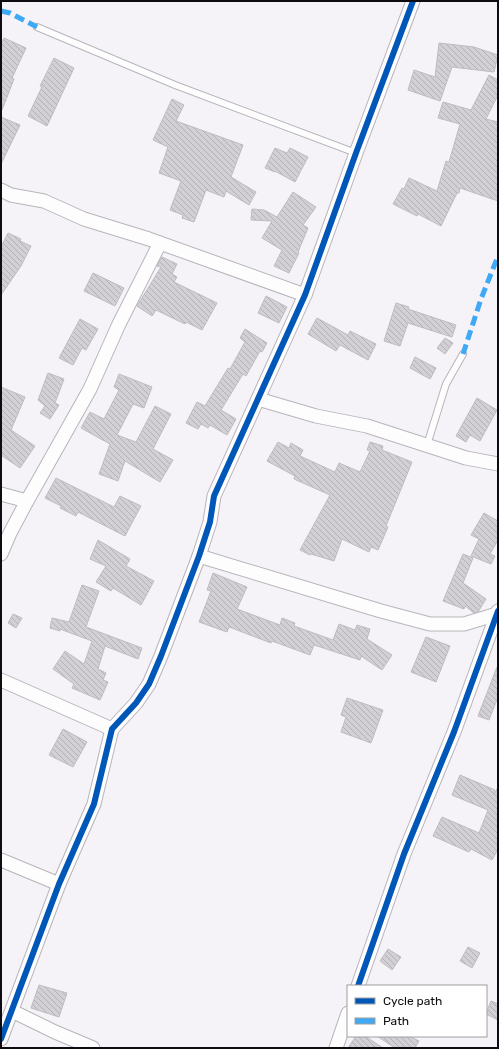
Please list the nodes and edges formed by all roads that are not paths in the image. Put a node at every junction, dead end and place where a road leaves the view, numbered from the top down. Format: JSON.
{"nodes":[{"id":1,"x":413,"y":1,"type":"edge"},
{"id":2,"x":38,"y":27,"type":"dead end"},
{"id":3,"x":356,"y":153,"type":"junction"},
{"id":4,"x":1,"y":190,"type":"edge"},
{"id":5,"x":160,"y":243,"type":"junction"},
{"id":6,"x":305,"y":295,"type":"junction"},
{"id":7,"x":463,"y":354,"type":"dead end"},
{"id":8,"x":258,"y":399,"type":"junction"},
{"id":9,"x":427,"y":445,"type":"junction"},
{"id":10,"x":498,"y":464,"type":"edge"},
{"id":11,"x":1,"y":494,"type":"edge"},
{"id":12,"x":27,"y":501,"type":"junction"},
{"id":13,"x":1,"y":554,"type":"edge"},
{"id":14,"x":199,"y":556,"type":"junction"},
{"id":15,"x":497,"y":612,"type":"edge"},
{"id":16,"x":1,"y":680,"type":"edge"},
{"id":17,"x":112,"y":729,"type":"junction"},
{"id":18,"x":1,"y":860,"type":"edge"},
{"id":19,"x":59,"y":884,"type":"junction"},
{"id":20,"x":358,"y":985,"type":"edge"},
{"id":21,"x":12,"y":1011,"type":"junction"},
{"id":22,"x":347,"y":1016,"type":"edge"},
{"id":23,"x":1,"y":1039,"type":"edge"},
{"id":24,"x":93,"y":1048,"type":"edge"},
{"id":25,"x":336,"y":1048,"type":"edge"}],
"edges":[{"from":1,"to":3,"type":"street"},
{"from":2,"to":3,"type":"lane"},
{"from":3,"to":6,"type":"street"},
{"from":4,"to":5,"type":"street"},
{"from":5,"to":6,"type":"street"},
{"from":5,"to":12,"type":"street"},
{"from":6,"to":8,"type":"street"},
{"from":7,"to":9,"type":"lane"},
{"from":8,"to":9,"type":"street"},
{"from":8,"to":14,"type":"street"},
{"from":9,"to":10,"type":"street"},
{"from":11,"to":12,"type":"street"},
{"from":12,"to":13,"type":"street"},
{"from":14,"to":15,"type":"street"},
{"from":14,"to":17,"type":"street"},
{"from":15,"to":20,"type":"street"},
{"from":16,"to":17,"type":"street"},
{"from":17,"to":19,"type":"street"},
{"from":18,"to":19,"type":"street"},
{"from":19,"to":21,"type":"street"},
{"from":21,"to":23,"type":"street"},
{"from":21,"to":24,"type":"street"},
{"from":22,"to":25,"type":"street"}]}
